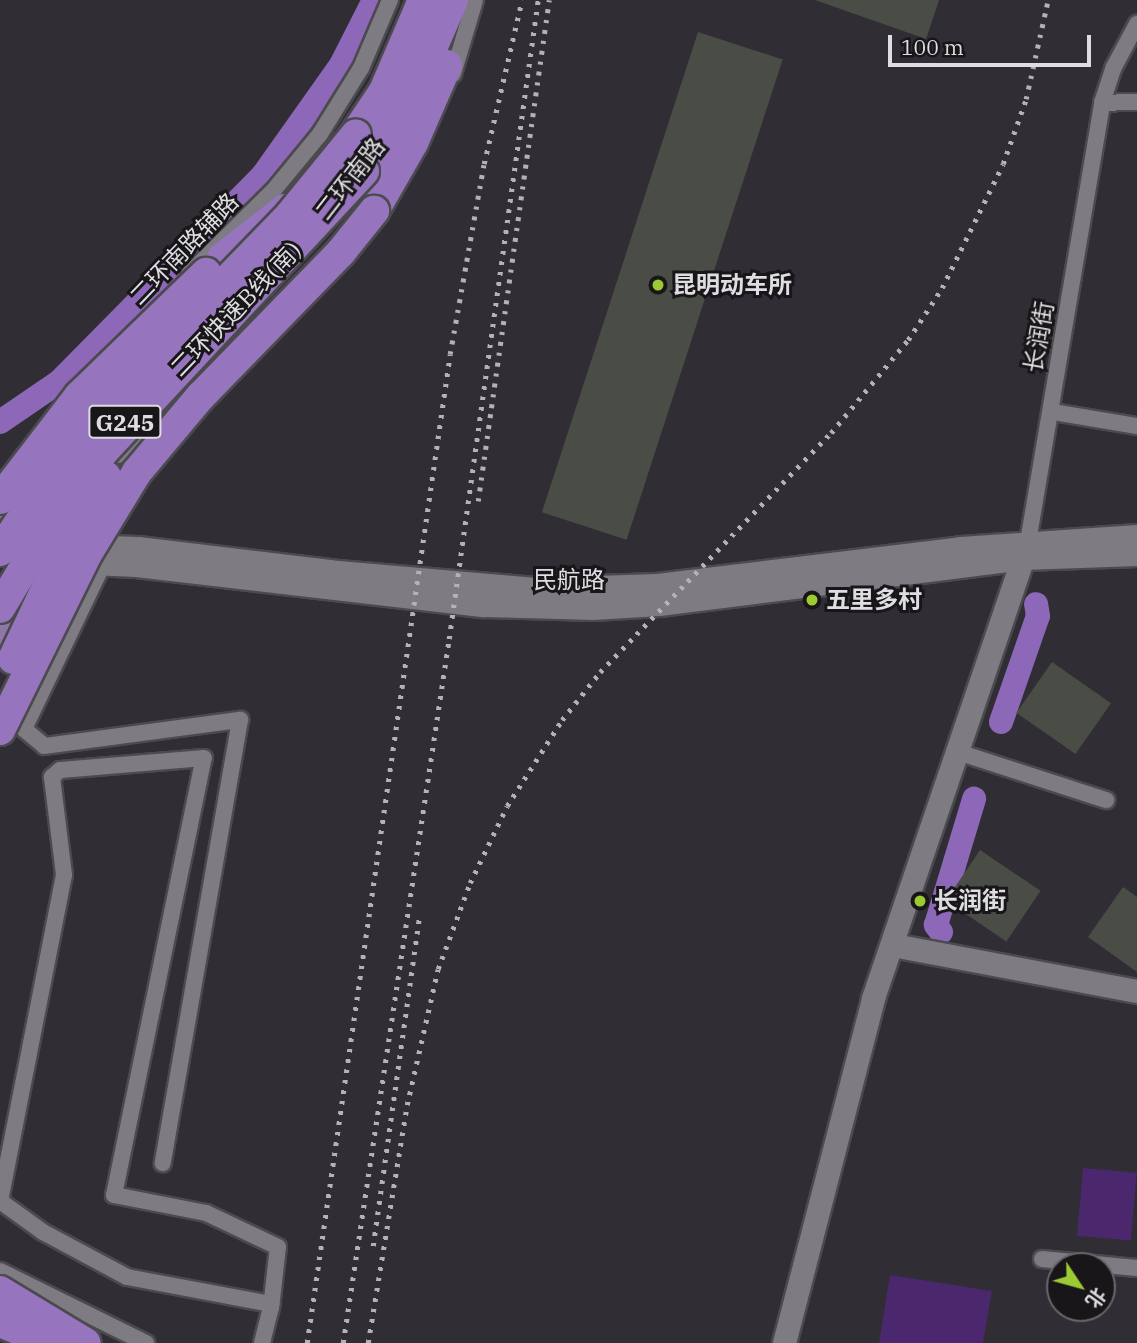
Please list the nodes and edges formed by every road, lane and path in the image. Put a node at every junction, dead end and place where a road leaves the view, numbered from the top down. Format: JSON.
{"nodes":[{"id":1,"x":390,"y":0,"type":"edge"},
{"id":2,"x":462,"y":0,"type":"edge"},
{"id":3,"x":475,"y":0,"type":"edge"},
{"id":4,"x":428,"y":1,"type":"edge"},
{"id":5,"x":1137,"y":24,"type":"edge"},
{"id":6,"x":1137,"y":102,"type":"edge"},
{"id":7,"x":1102,"y":103,"type":"junction"},
{"id":8,"x":356,"y":134,"type":"junction"},
{"id":9,"x":364,"y":172,"type":"junction"},
{"id":10,"x":222,"y":258,"type":"junction"},
{"id":11,"x":1053,"y":412,"type":"junction"},
{"id":12,"x":1137,"y":426,"type":"edge"},
{"id":13,"x":0,"y":499,"type":"edge"},
{"id":14,"x":0,"y":524,"type":"edge"},
{"id":15,"x":1137,"y":536,"type":"edge"},
{"id":16,"x":0,"y":539,"type":"edge"},
{"id":17,"x":1026,"y":550,"type":"junction"},
{"id":18,"x":48,"y":552,"type":"junction"},
{"id":19,"x":0,"y":553,"type":"edge"},
{"id":20,"x":1137,"y":554,"type":"edge"},
{"id":21,"x":103,"y":564,"type":"junction"},
{"id":22,"x":0,"y":608,"type":"edge"},
{"id":23,"x":0,"y":641,"type":"edge"},
{"id":24,"x":0,"y":688,"type":"edge"},
{"id":25,"x":0,"y":730,"type":"edge"},
{"id":26,"x":44,"y":746,"type":"junction"},
{"id":27,"x":958,"y":752,"type":"junction"},
{"id":28,"x":52,"y":777,"type":"junction"},
{"id":29,"x":1106,"y":800,"type":"dead end"},
{"id":30,"x":893,"y":945,"type":"junction"},
{"id":31,"x":1137,"y":991,"type":"edge"},
{"id":32,"x":163,"y":1163,"type":"dead end"},
{"id":33,"x":1042,"y":1259,"type":"dead end"},
{"id":34,"x":1137,"y":1268,"type":"edge"},
{"id":35,"x":0,"y":1271,"type":"edge"},
{"id":36,"x":0,"y":1290,"type":"edge"},
{"id":37,"x":0,"y":1299,"type":"edge"},
{"id":38,"x":271,"y":1304,"type":"junction"},
{"id":39,"x":0,"y":1322,"type":"edge"},
{"id":40,"x":0,"y":1328,"type":"edge"},
{"id":41,"x":0,"y":1334,"type":"edge"},
{"id":42,"x":16,"y":1343,"type":"edge"},
{"id":43,"x":38,"y":1343,"type":"edge"},
{"id":44,"x":48,"y":1343,"type":"edge"},
{"id":45,"x":86,"y":1343,"type":"edge"},
{"id":46,"x":95,"y":1343,"type":"edge"},
{"id":47,"x":146,"y":1343,"type":"edge"},
{"id":48,"x":262,"y":1343,"type":"edge"},
{"id":49,"x":784,"y":1343,"type":"edge"}],
"edges":[{"from":1,"to":14,"type":"street","name":"二环南路辅路"},
{"from":2,"to":25,"type":"highway","bridge":true},
{"from":3,"to":18,"type":"street"},
{"from":4,"to":8,"type":"highway"},
{"from":4,"to":9,"type":"highway","name":"二环快速B线(南)"},
{"from":4,"to":10,"type":"highway"},
{"from":4,"to":14,"type":"main road","name":"二环南路","number":"G245"},
{"from":4,"to":18,"type":"main road","name":"二环南路","number":"G245"},
{"from":5,"to":7,"type":"street","name":"长润街"},
{"from":6,"to":7,"type":"street"},
{"from":7,"to":11,"type":"street","name":"长润街"},
{"from":8,"to":10,"type":"highway","bridge":true},
{"from":8,"to":19,"type":"highway","bridge":true},
{"from":9,"to":22,"type":"highway","name":"二环快速B线(南)","bridge":true},
{"from":9,"to":24,"type":"highway","bridge":true},
{"from":10,"to":13,"type":"highway","bridge":true},
{"from":11,"to":12,"type":"street"},
{"from":11,"to":17,"type":"street","name":"长润街"},
{"from":15,"to":17,"type":"main road","name":"民航路"},
{"from":16,"to":18,"type":"main road","name":"民航路"},
{"from":17,"to":18,"type":"main road","name":"民航路"},
{"from":17,"to":20,"type":"main road","name":"民航路"},
{"from":17,"to":21,"type":"main road","name":"民航路"},
{"from":17,"to":27,"type":"main road","name":"长润街"},
{"from":18,"to":19,"type":"main road","name":"民航路"},
{"from":18,"to":21,"type":"main road","name":"民航路"},
{"from":18,"to":23,"type":"main road","name":"二环南路","number":"G245"},
{"from":21,"to":26,"type":"street"},
{"from":26,"to":28,"type":"street"},
{"from":26,"to":32,"type":"street"},
{"from":27,"to":29,"type":"street"},
{"from":27,"to":30,"type":"main road","name":"长润街"},
{"from":28,"to":38,"type":"street"},
{"from":28,"to":38,"type":"street"},
{"from":30,"to":31,"type":"main road"},
{"from":30,"to":49,"type":"main road","name":"长润街"},
{"from":33,"to":34,"type":"street"},
{"from":35,"to":47,"type":"street"},
{"from":36,"to":45,"type":"highway","bridge":true},
{"from":36,"to":46,"type":"main road"},
{"from":37,"to":46,"type":"main road"},
{"from":38,"to":48,"type":"street"},
{"from":39,"to":44,"type":"highway","bridge":true},
{"from":40,"to":43,"type":"main road"},
{"from":41,"to":42,"type":"highway"}]}
